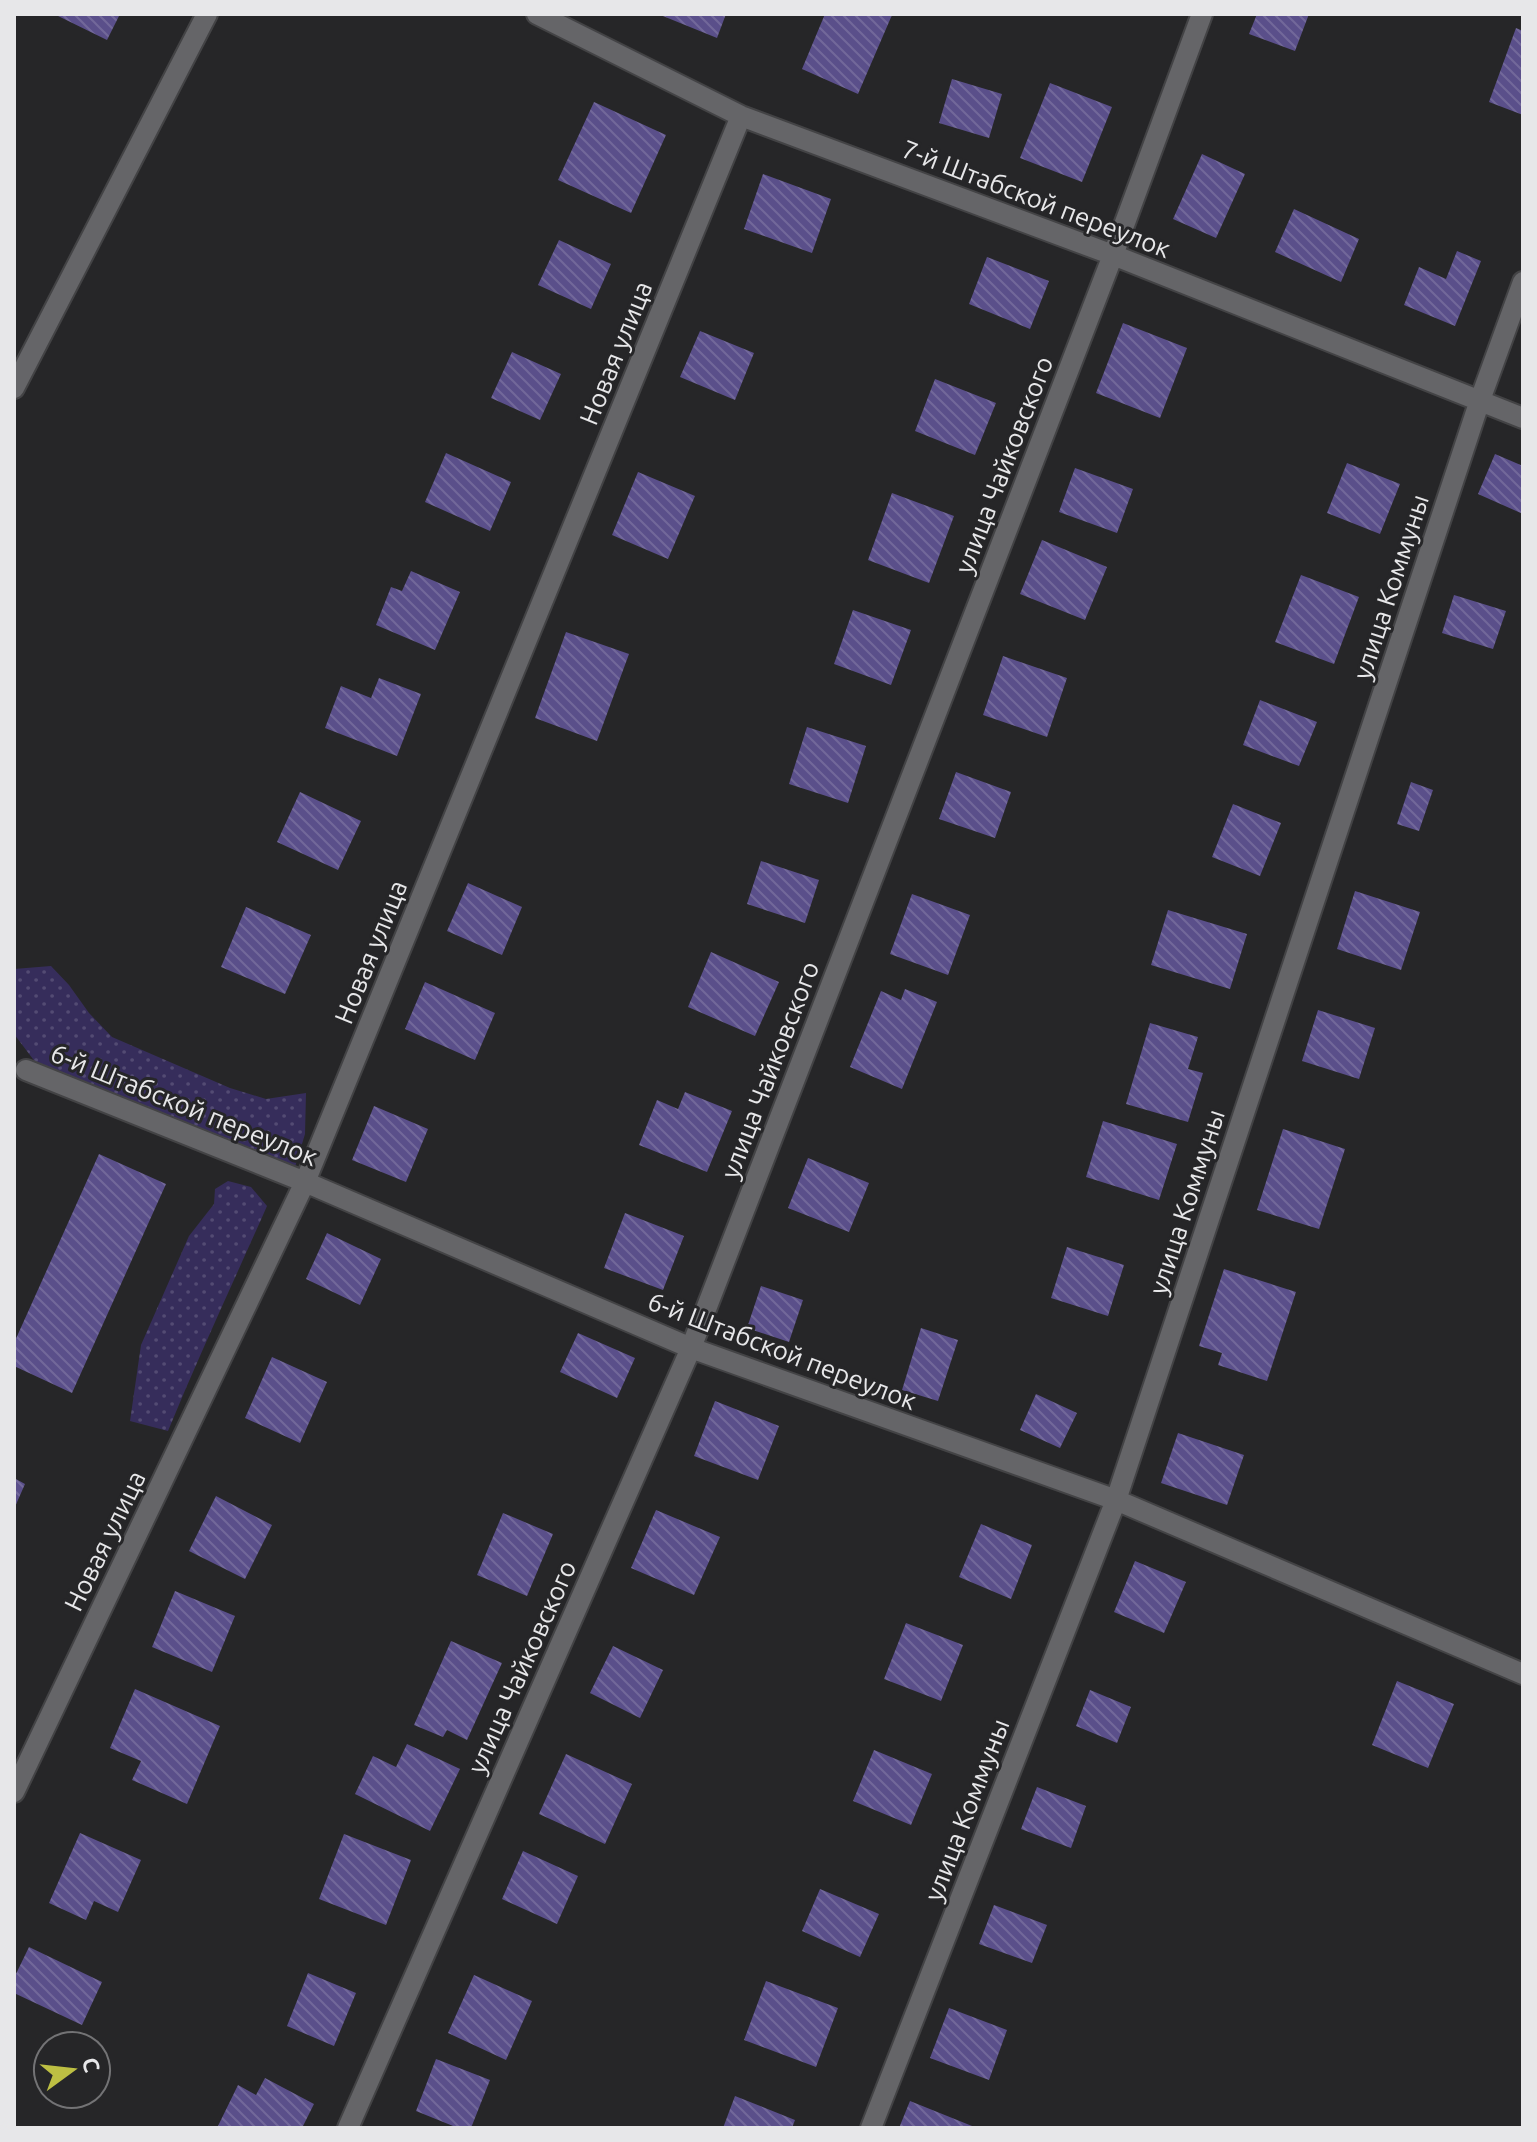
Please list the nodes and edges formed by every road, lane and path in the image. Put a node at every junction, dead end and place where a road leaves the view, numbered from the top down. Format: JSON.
{"nodes":[{"id":1,"x":207,"y":14,"type":"edge"},
{"id":2,"x":537,"y":14,"type":"edge"},
{"id":3,"x":1202,"y":14,"type":"edge"},
{"id":4,"x":741,"y":116,"type":"junction"},
{"id":5,"x":1113,"y":255,"type":"junction"},
{"id":6,"x":1523,"y":282,"type":"edge"},
{"id":7,"x":14,"y":388,"type":"edge"},
{"id":8,"x":1480,"y":400,"type":"junction"},
{"id":9,"x":1523,"y":418,"type":"edge"},
{"id":10,"x":26,"y":1070,"type":"dead end"},
{"id":11,"x":305,"y":1182,"type":"junction"},
{"id":12,"x":691,"y":1348,"type":"junction"},
{"id":13,"x":1116,"y":1500,"type":"junction"},
{"id":14,"x":1523,"y":1674,"type":"edge"},
{"id":15,"x":14,"y":1792,"type":"edge"},
{"id":16,"x":348,"y":2128,"type":"edge"},
{"id":17,"x":871,"y":2128,"type":"edge"}],
"edges":[{"from":1,"to":7,"type":"street"},
{"from":2,"to":4,"type":"street","name":"7-й Штабской переулок"},
{"from":3,"to":5,"type":"street","name":"улица Чайковского"},
{"from":4,"to":5,"type":"street","name":"7-й Штабской переулок"},
{"from":4,"to":11,"type":"street","name":"Новая улица"},
{"from":5,"to":8,"type":"street","name":"7-й Штабской переулок"},
{"from":5,"to":12,"type":"street","name":"улица Чайковского"},
{"from":6,"to":8,"type":"street","name":"улица Коммуны"},
{"from":8,"to":9,"type":"street","name":"7-й Штабской переулок"},
{"from":8,"to":13,"type":"street","name":"улица Коммуны"},
{"from":10,"to":11,"type":"street","name":"6-й Штабской переулок"},
{"from":11,"to":12,"type":"street","name":"6-й Штабской переулок"},
{"from":11,"to":15,"type":"street","name":"Новая улица"},
{"from":12,"to":13,"type":"street","name":"6-й Штабской переулок"},
{"from":12,"to":16,"type":"street","name":"улица Чайковского"},
{"from":13,"to":14,"type":"street","name":"6-й Штабской переулок"},
{"from":13,"to":17,"type":"street","name":"улица Коммуны"}]}
